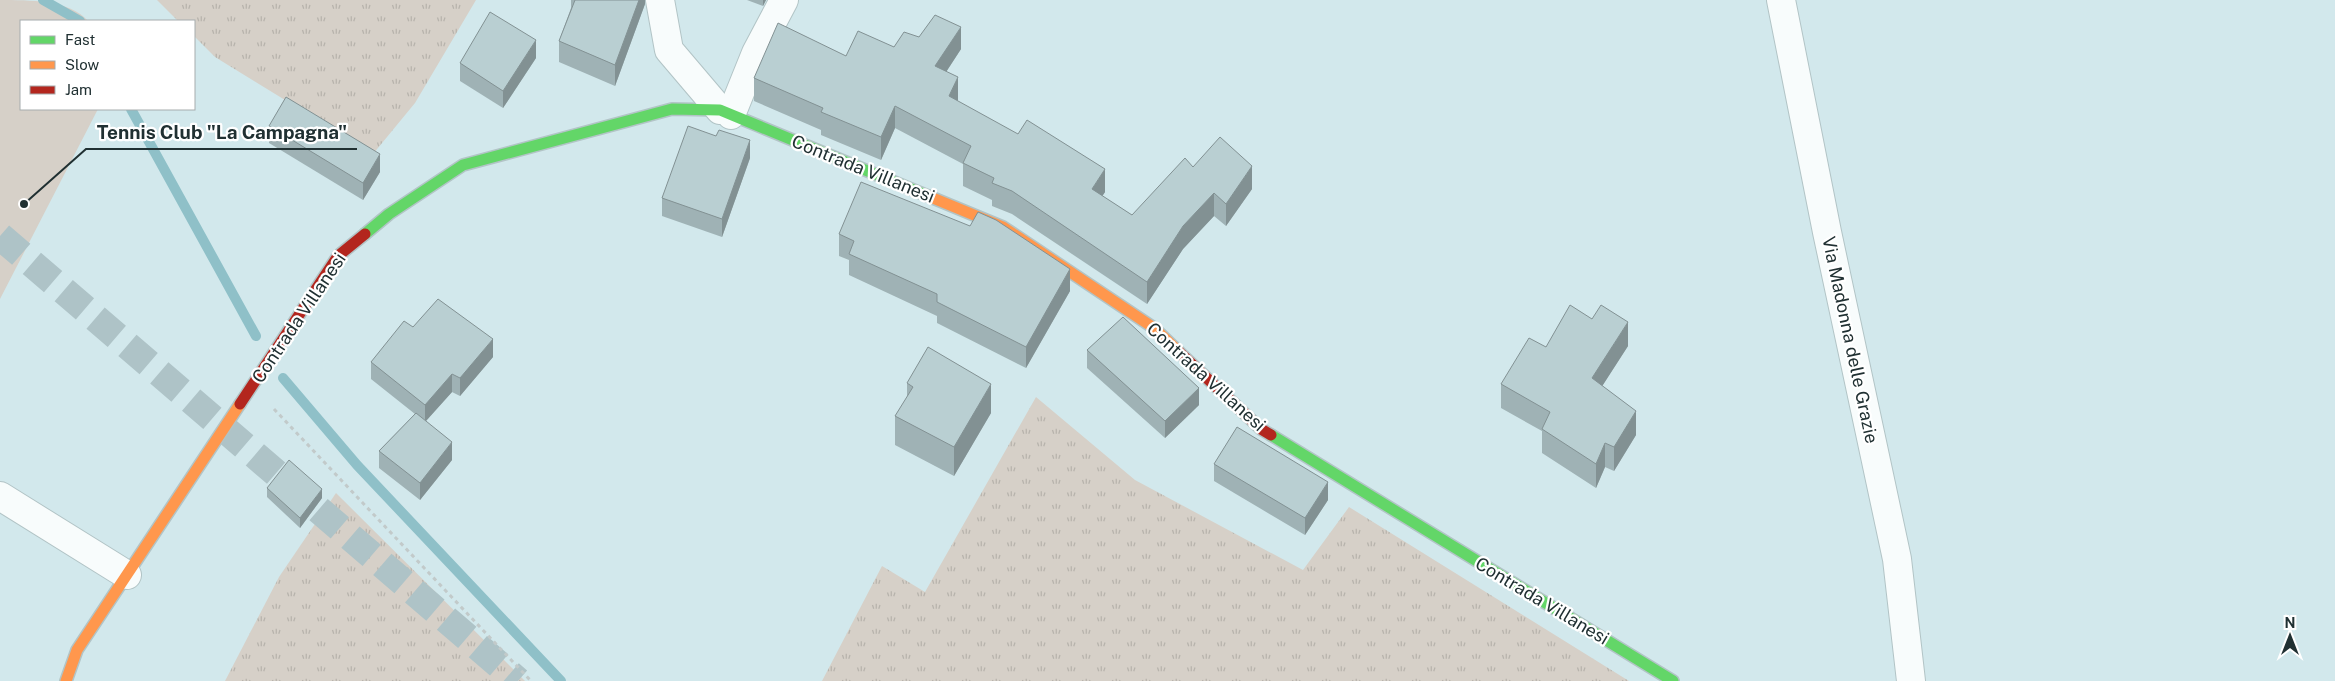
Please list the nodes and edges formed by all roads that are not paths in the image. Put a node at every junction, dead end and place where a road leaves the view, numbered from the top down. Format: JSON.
{"nodes":[{"id":1,"x":660,"y":0,"type":"edge"},
{"id":2,"x":784,"y":0,"type":"edge"},
{"id":3,"x":1781,"y":0,"type":"edge"},
{"id":4,"x":726,"y":113,"type":"junction"},
{"id":5,"x":0,"y":496,"type":"edge"},
{"id":6,"x":127,"y":575,"type":"junction"},
{"id":7,"x":66,"y":681,"type":"edge"},
{"id":8,"x":1673,"y":681,"type":"edge"},
{"id":9,"x":1911,"y":681,"type":"edge"}],
"edges":[{"from":1,"to":4,"type":"street","name":"Contrada Villanesi"},
{"from":2,"to":4,"type":"street"},
{"from":3,"to":9,"type":"street","name":"Via Madonna delle Grazie"},
{"from":4,"to":6,"type":"street","name":"Contrada Villanesi"},
{"from":4,"to":8,"type":"street","name":"Contrada Villanesi"},
{"from":5,"to":6,"type":"street"},
{"from":6,"to":7,"type":"street","name":"Contrada Villanesi"}]}
